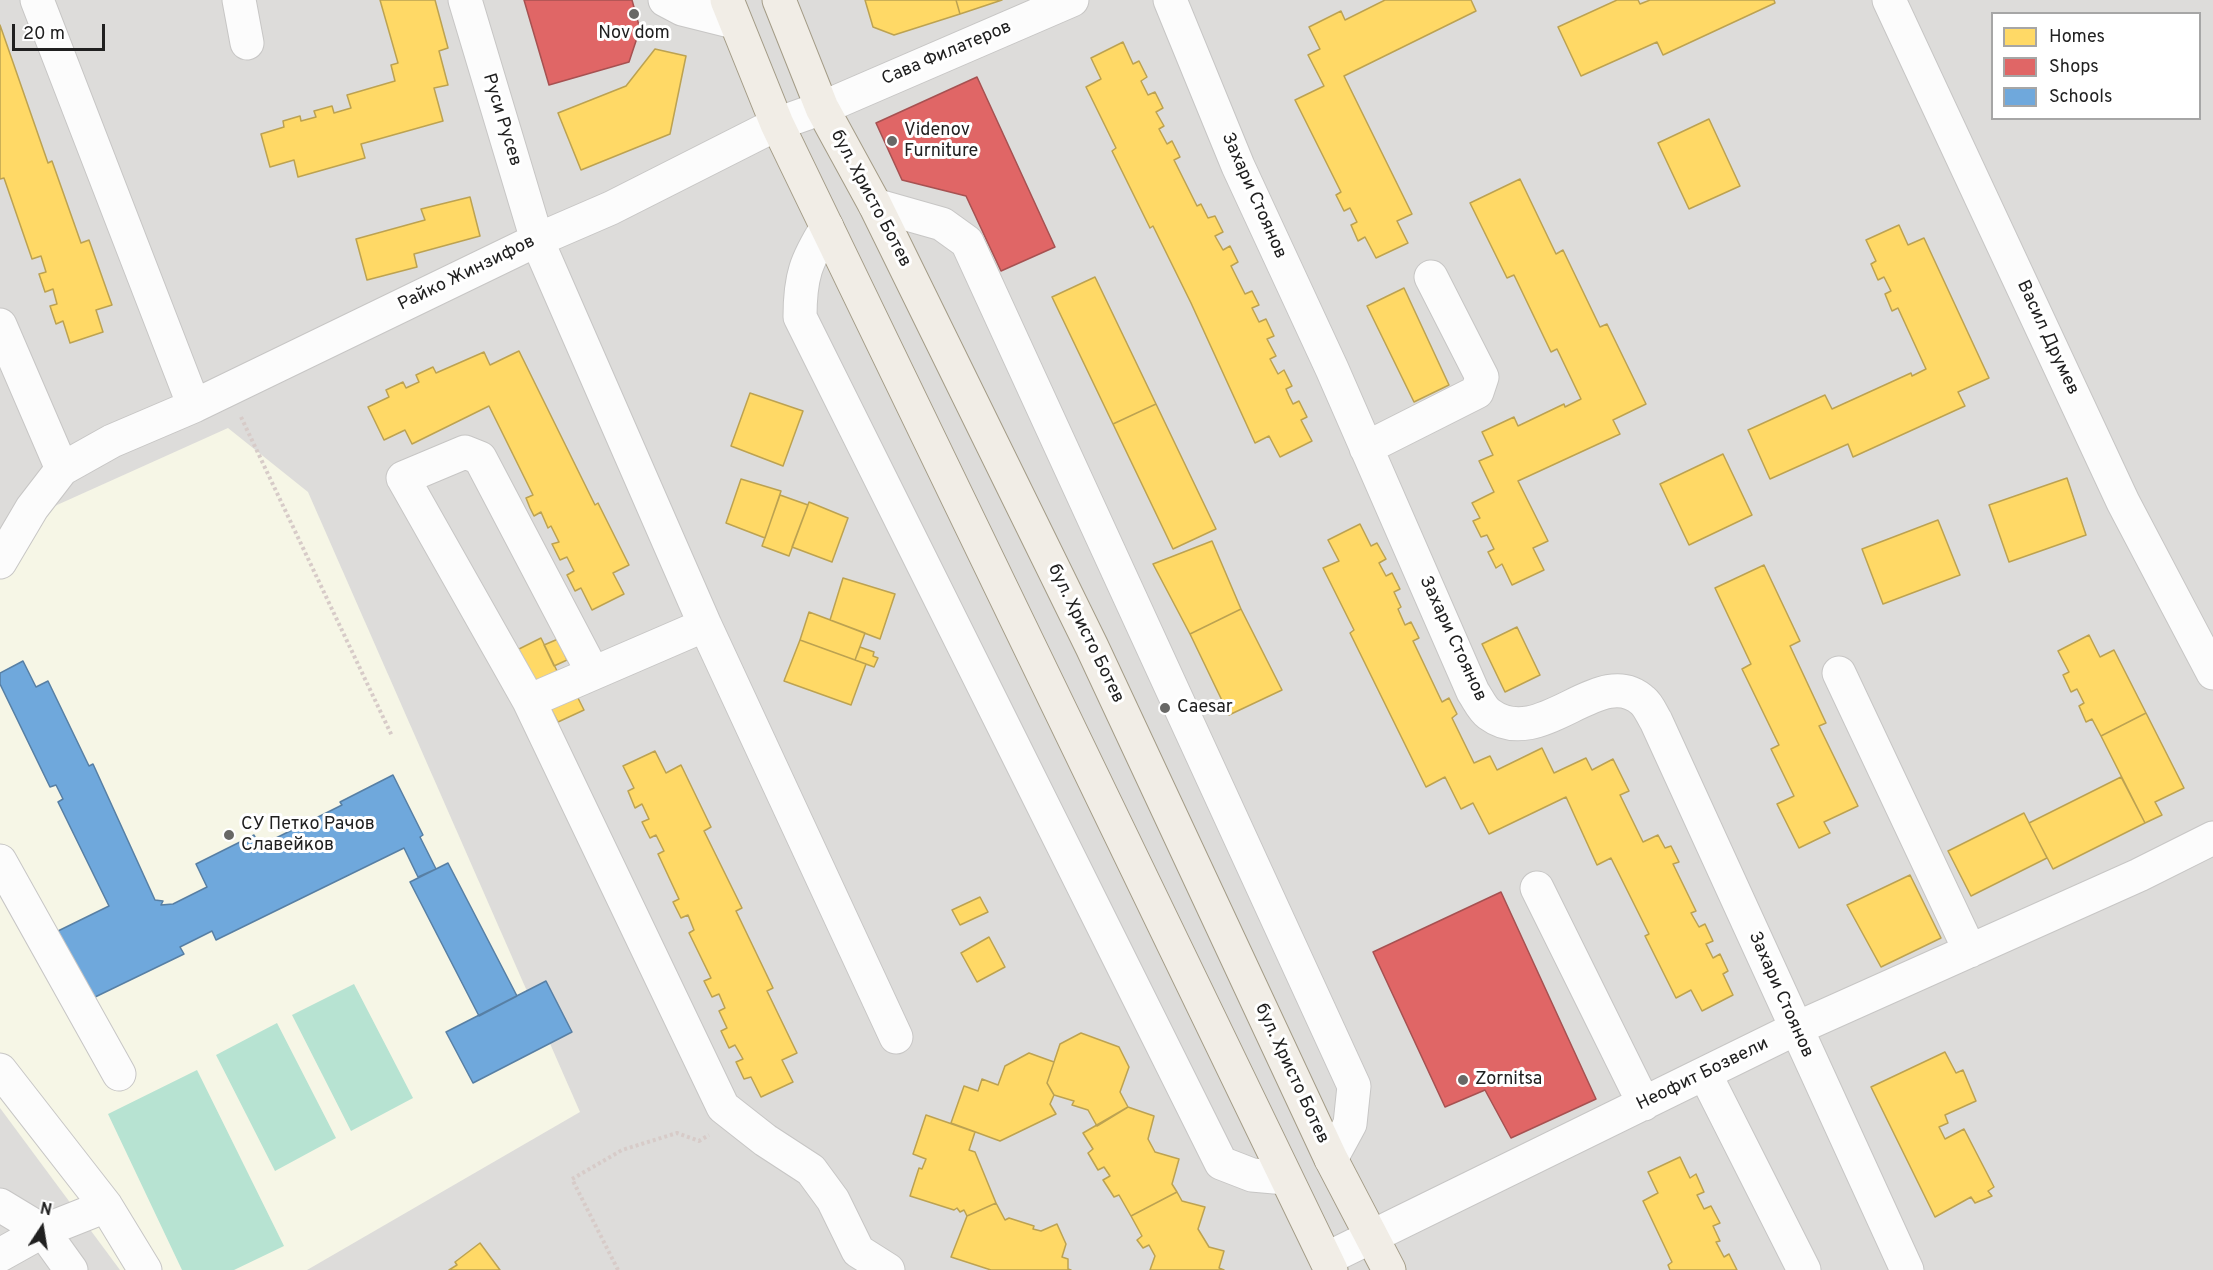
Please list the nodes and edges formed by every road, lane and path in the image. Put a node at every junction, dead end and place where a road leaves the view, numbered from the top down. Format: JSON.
{"nodes":[{"id":1,"x":37,"y":0,"type":"edge"},
{"id":2,"x":239,"y":0,"type":"edge"},
{"id":3,"x":465,"y":0,"type":"edge"},
{"id":4,"x":665,"y":0,"type":"edge"},
{"id":5,"x":1072,"y":0,"type":"edge"},
{"id":6,"x":1170,"y":0,"type":"edge"},
{"id":7,"x":1889,"y":0,"type":"edge"},
{"id":8,"x":788,"y":9,"type":"edge"},
{"id":9,"x":730,"y":11,"type":"edge"},
{"id":10,"x":247,"y":43,"type":"dead end"},
{"id":11,"x":822,"y":108,"type":"junction"},
{"id":12,"x":777,"y":123,"type":"junction"},
{"id":13,"x":875,"y":205,"type":"junction"},
{"id":14,"x":827,"y":227,"type":"junction"},
{"id":15,"x":537,"y":240,"type":"junction"},
{"id":16,"x":1431,"y":277,"type":"dead end"},
{"id":17,"x":0,"y":325,"type":"edge"},
{"id":18,"x":227,"y":390,"type":"junction"},
{"id":19,"x":194,"y":405,"type":"junction"},
{"id":20,"x":1366,"y":448,"type":"junction"},
{"id":21,"x":62,"y":469,"type":"junction"},
{"id":22,"x":0,"y":562,"type":"edge"},
{"id":23,"x":705,"y":625,"type":"junction"},
{"id":24,"x":593,"y":673,"type":"junction"},
{"id":25,"x":1839,"y":673,"type":"dead end"},
{"id":26,"x":2213,"y":673,"type":"edge"},
{"id":27,"x":529,"y":701,"type":"junction"},
{"id":28,"x":392,"y":736,"type":"dead end"},
{"id":29,"x":2213,"y":838,"type":"edge"},
{"id":30,"x":0,"y":861,"type":"edge"},
{"id":31,"x":1537,"y":888,"type":"dead end"},
{"id":32,"x":1970,"y":951,"type":"junction"},
{"id":33,"x":1796,"y":1029,"type":"junction"},
{"id":34,"x":896,"y":1037,"type":"dead end"},
{"id":35,"x":0,"y":1070,"type":"edge"},
{"id":36,"x":119,"y":1074,"type":"dead end"},
{"id":37,"x":1706,"y":1074,"type":"junction"},
{"id":38,"x":1644,"y":1104,"type":"junction"},
{"id":39,"x":736,"y":1118,"type":"junction"},
{"id":40,"x":1331,"y":1159,"type":"junction"},
{"id":41,"x":1286,"y":1178,"type":"junction"},
{"id":42,"x":0,"y":1205,"type":"edge"},
{"id":43,"x":106,"y":1206,"type":"junction"},
{"id":44,"x":43,"y":1230,"type":"junction"},
{"id":45,"x":1372,"y":1238,"type":"junction"},
{"id":46,"x":0,"y":1256,"type":"edge"},
{"id":47,"x":1329,"y":1264,"type":"edge"},
{"id":48,"x":71,"y":1270,"type":"edge"},
{"id":49,"x":145,"y":1270,"type":"edge"},
{"id":50,"x":618,"y":1270,"type":"edge"},
{"id":51,"x":888,"y":1270,"type":"edge"},
{"id":52,"x":1389,"y":1270,"type":"edge"},
{"id":53,"x":1804,"y":1270,"type":"edge"},
{"id":54,"x":1906,"y":1270,"type":"edge"}],
"edges":[{"from":1,"to":19,"type":"street"},
{"from":2,"to":10,"type":"street"},
{"from":3,"to":15,"type":"street","name":"Руси Русев"},
{"from":4,"to":9,"type":"street"},
{"from":5,"to":11,"type":"street","name":"Сава Филатеров"},
{"from":6,"to":20,"type":"street","name":"Захари Стоянов"},
{"from":7,"to":26,"type":"street","name":"Васил Друмев"},
{"from":8,"to":11,"type":"main road","name":"бул. Христо Ботев"},
{"from":9,"to":12,"type":"main road"},
{"from":11,"to":12,"type":"street","name":"Райко Жинзифов"},
{"from":11,"to":13,"type":"main road","name":"бул. Христо Ботев"},
{"from":12,"to":14,"type":"main road"},
{"from":12,"to":15,"type":"street","name":"Райко Жинзифов"},
{"from":13,"to":40,"type":"main road","name":"бул. Христо Ботев"},
{"from":13,"to":40,"type":"street"},
{"from":14,"to":41,"type":"main road"},
{"from":14,"to":41,"type":"street"},
{"from":15,"to":18,"type":"street","name":"Райко Жинзифов"},
{"from":15,"to":23,"type":"street","name":"Руси Русев"},
{"from":16,"to":20,"type":"street"},
{"from":17,"to":21,"type":"street"},
{"from":18,"to":19,"type":"street","name":"Райко Жинзифов"},
{"from":18,"to":28,"type":"path"},
{"from":19,"to":21,"type":"street","name":"Райко Жинзифов"},
{"from":20,"to":33,"type":"street","name":"Захари Стоянов"},
{"from":21,"to":22,"type":"street"},
{"from":23,"to":24,"type":"street"},
{"from":23,"to":34,"type":"street","name":"Руси Русев"},
{"from":24,"to":27,"type":"street"},
{"from":24,"to":27,"type":"street"},
{"from":25,"to":32,"type":"street"},
{"from":27,"to":39,"type":"street"},
{"from":29,"to":32,"type":"street","name":"Неофит Бозвели"},
{"from":30,"to":36,"type":"street"},
{"from":31,"to":38,"type":"street"},
{"from":32,"to":33,"type":"street","name":"Неофит Бозвели"},
{"from":33,"to":37,"type":"street","name":"Неофит Бозвели"},
{"from":33,"to":54,"type":"street","name":"Захари Стоянов"},
{"from":35,"to":43,"type":"street"},
{"from":37,"to":38,"type":"street","name":"Неофит Бозвели"},
{"from":37,"to":53,"type":"street"},
{"from":38,"to":45,"type":"street","name":"Неофит Бозвели"},
{"from":39,"to":50,"type":"path"},
{"from":39,"to":51,"type":"street"},
{"from":40,"to":45,"type":"main road","name":"бул. Христо Ботев"},
{"from":41,"to":47,"type":"main road"},
{"from":42,"to":44,"type":"street"},
{"from":43,"to":44,"type":"street"},
{"from":43,"to":49,"type":"street"},
{"from":44,"to":46,"type":"street"},
{"from":44,"to":48,"type":"street"},
{"from":45,"to":47,"type":"street","name":"Неофит Бозвели"},
{"from":45,"to":52,"type":"main road","name":"бул. Христо Ботев"}]}
